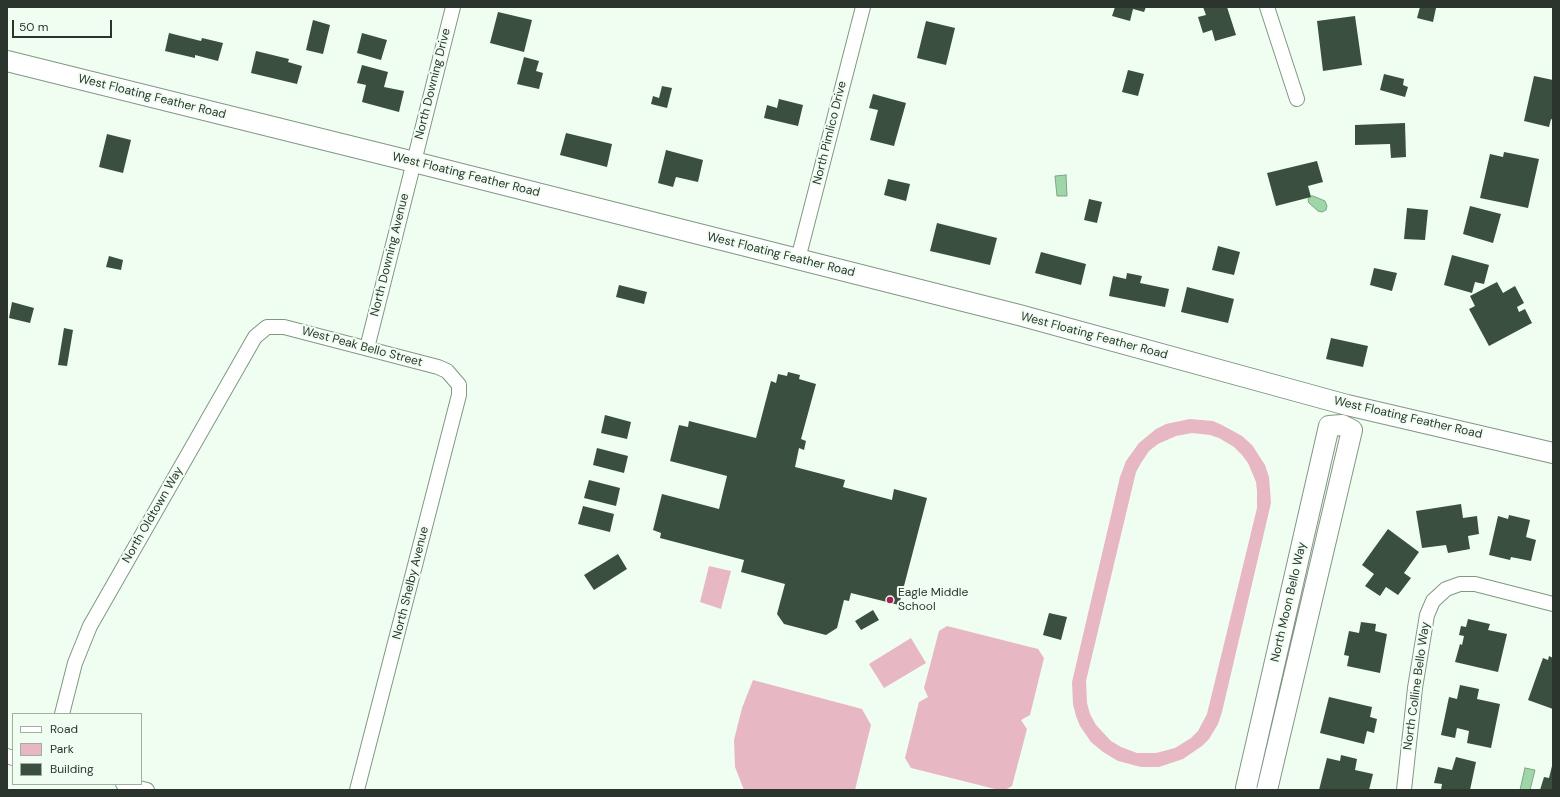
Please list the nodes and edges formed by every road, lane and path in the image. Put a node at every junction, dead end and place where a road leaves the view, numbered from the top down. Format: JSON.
{"nodes":[{"id":1,"x":453,"y":7,"type":"edge"},
{"id":2,"x":862,"y":7,"type":"edge"},
{"id":3,"x":1267,"y":7,"type":"edge"},
{"id":4,"x":7,"y":61,"type":"edge"},
{"id":5,"x":1297,"y":99,"type":"dead end"},
{"id":6,"x":414,"y":162,"type":"junction"},
{"id":7,"x":798,"y":259,"type":"junction"},
{"id":8,"x":267,"y":327,"type":"joint"},
{"id":9,"x":367,"y":348,"type":"junction"},
{"id":10,"x":454,"y":377,"type":"joint"},
{"id":11,"x":1347,"y":405,"type":"junction"},
{"id":12,"x":1342,"y":425,"type":"junction"},
{"id":13,"x":1553,"y":453,"type":"edge"},
{"id":14,"x":1553,"y":604,"type":"edge"},
{"id":15,"x":62,"y":713,"type":"edge"},
{"id":16,"x":127,"y":785,"type":"edge"},
{"id":17,"x":147,"y":790,"type":"edge"},
{"id":18,"x":358,"y":790,"type":"edge"},
{"id":19,"x":1247,"y":790,"type":"edge"},
{"id":20,"x":1267,"y":790,"type":"edge"},
{"id":21,"x":1404,"y":790,"type":"edge"}],
"edges":[{"from":1,"to":6,"type":"street","name":"North Downing Drive"},
{"from":2,"to":7,"type":"street","name":"North Pimlico Drive"},
{"from":3,"to":5,"type":"street"},
{"from":4,"to":6,"type":"main road","name":"West Floating Feather Road"},
{"from":6,"to":7,"type":"main road","name":"West Floating Feather Road"},
{"from":6,"to":9,"type":"street","name":"North Downing Avenue"},
{"from":7,"to":11,"type":"main road","name":"West Floating Feather Road"},
{"from":8,"to":9,"type":"street","name":"West Peak Bello Street"},
{"from":8,"to":15,"type":"street","name":"North Oldtown Way"},
{"from":9,"to":10,"type":"street","name":"West Peak Bello Street"},
{"from":10,"to":18,"type":"street","name":"North Shelby Avenue"},
{"from":11,"to":12,"type":"main road"},
{"from":11,"to":13,"type":"main road","name":"West Floating Feather Road"},
{"from":12,"to":19,"type":"main road","name":"North Moon Bello Way"},
{"from":12,"to":20,"type":"main road","name":"North Moon Bello Way"},
{"from":14,"to":21,"type":"street","name":"North Colline Bello Way"},
{"from":16,"to":17,"type":"street"}]}
